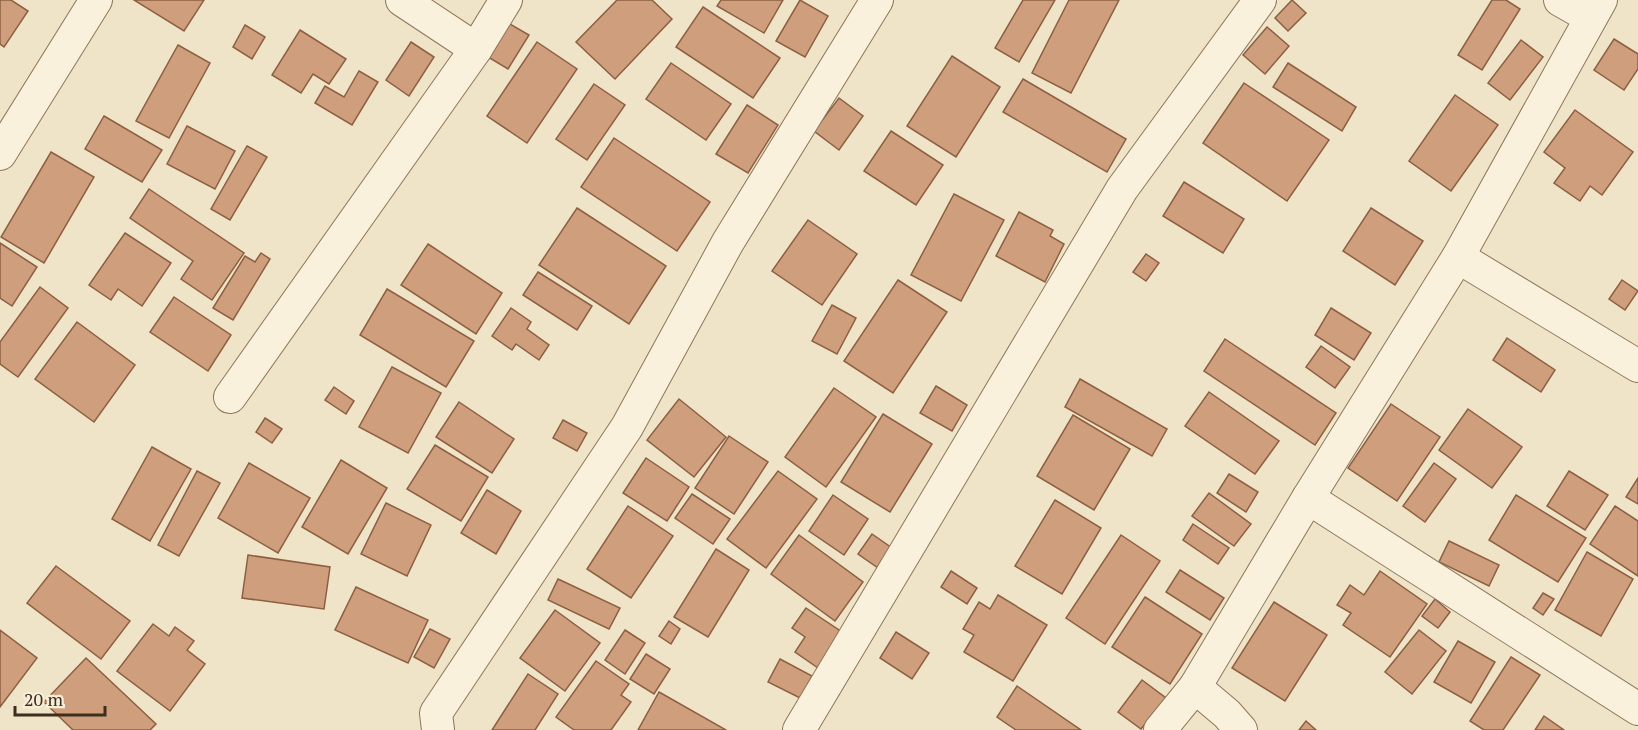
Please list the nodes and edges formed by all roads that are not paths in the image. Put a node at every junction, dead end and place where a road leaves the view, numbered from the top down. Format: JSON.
{"nodes":[{"id":1,"x":96,"y":0,"type":"edge"},
{"id":2,"x":402,"y":0,"type":"edge"},
{"id":3,"x":506,"y":0,"type":"edge"},
{"id":4,"x":877,"y":0,"type":"edge"},
{"id":5,"x":1260,"y":0,"type":"edge"},
{"id":6,"x":1560,"y":0,"type":"edge"},
{"id":7,"x":1595,"y":8,"type":"edge"},
{"id":8,"x":476,"y":49,"type":"junction"},
{"id":9,"x":0,"y":154,"type":"edge"},
{"id":10,"x":1458,"y":257,"type":"junction"},
{"id":11,"x":1638,"y":366,"type":"edge"},
{"id":12,"x":230,"y":397,"type":"dead end"},
{"id":13,"x":1308,"y":498,"type":"junction"},
{"id":14,"x":1195,"y":687,"type":"junction"},
{"id":15,"x":1638,"y":709,"type":"edge"},
{"id":16,"x":438,"y":730,"type":"edge"},
{"id":17,"x":799,"y":730,"type":"edge"},
{"id":18,"x":1160,"y":730,"type":"edge"},
{"id":19,"x":1241,"y":730,"type":"edge"}],
"edges":[{"from":1,"to":9,"type":"street"},
{"from":2,"to":8,"type":"street"},
{"from":3,"to":8,"type":"street"},
{"from":4,"to":16,"type":"street"},
{"from":5,"to":17,"type":"street"},
{"from":6,"to":7,"type":"street"},
{"from":7,"to":10,"type":"street"},
{"from":8,"to":12,"type":"street"},
{"from":10,"to":11,"type":"street"},
{"from":10,"to":13,"type":"street"},
{"from":13,"to":14,"type":"street"},
{"from":13,"to":15,"type":"street"},
{"from":14,"to":18,"type":"street"},
{"from":14,"to":19,"type":"street"}]}
